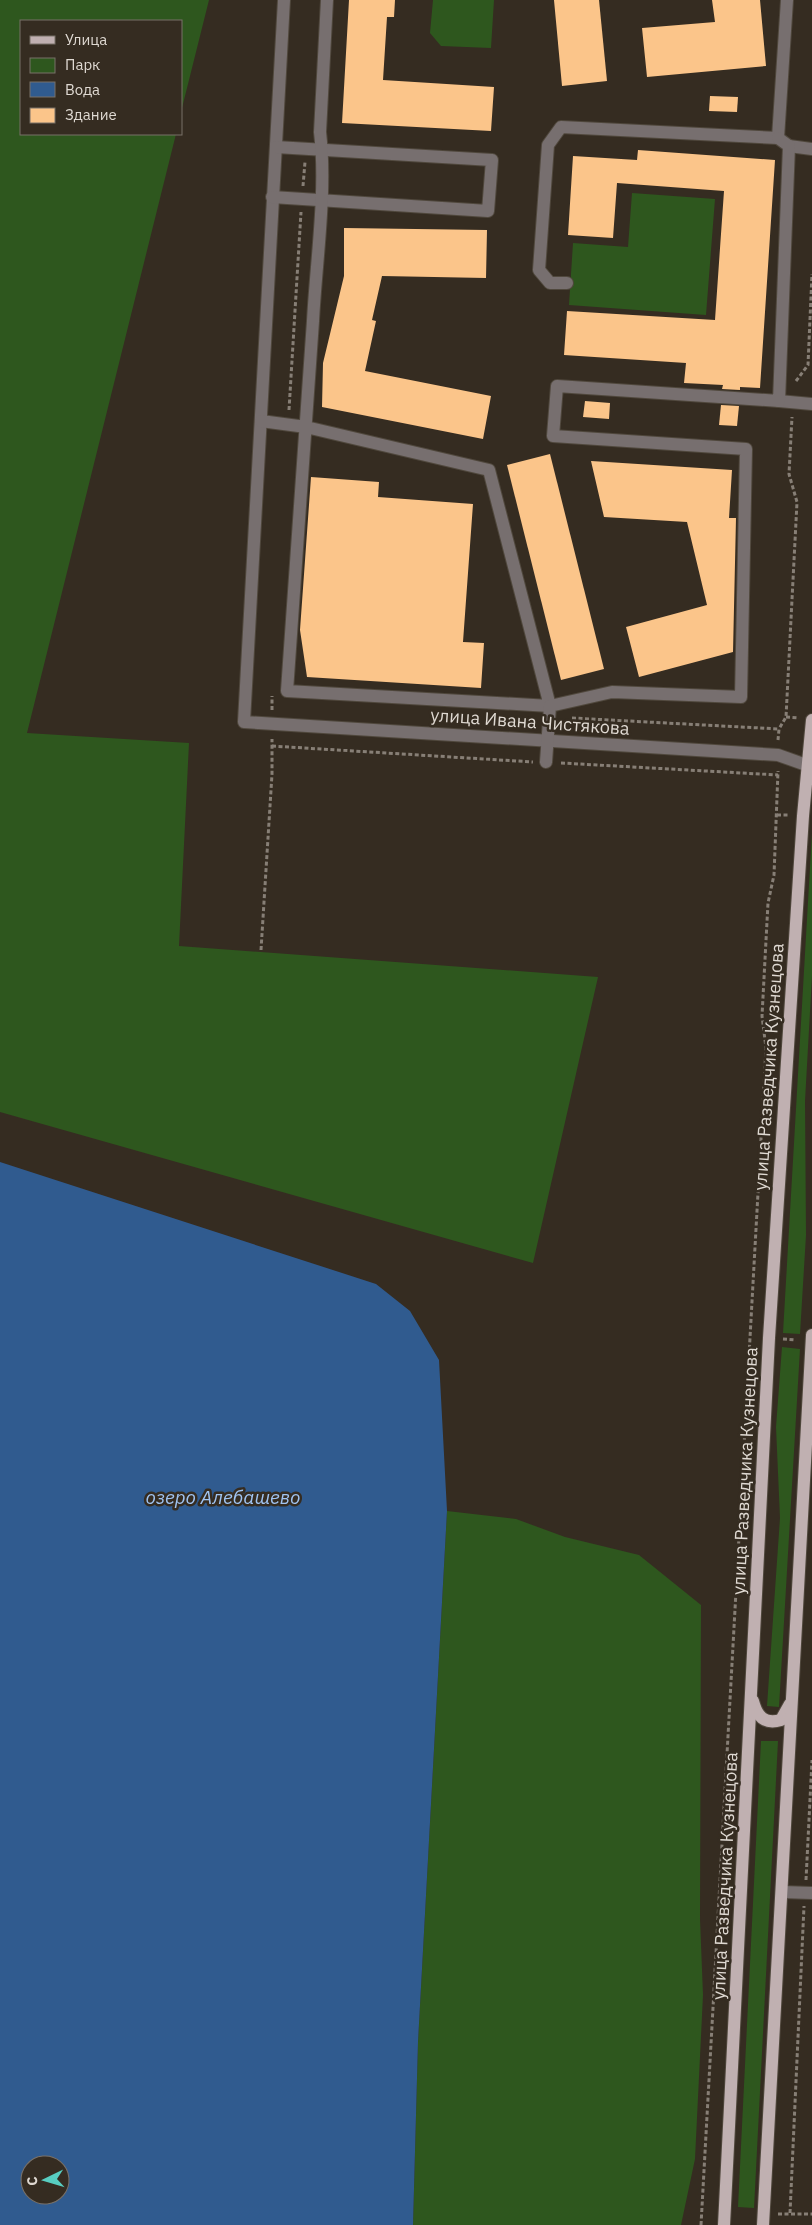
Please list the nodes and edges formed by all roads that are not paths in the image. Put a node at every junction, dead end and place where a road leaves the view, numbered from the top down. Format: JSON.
{"nodes":[{"id":1,"x":284,"y":0,"type":"edge"},
{"id":2,"x":328,"y":0,"type":"edge"},
{"id":3,"x":787,"y":0,"type":"edge"},
{"id":4,"x":778,"y":138,"type":"junction"},
{"id":5,"x":276,"y":146,"type":"junction"},
{"id":6,"x":789,"y":146,"type":"junction"},
{"id":7,"x":812,"y":149,"type":"edge"},
{"id":8,"x":322,"y":150,"type":"junction"},
{"id":9,"x":272,"y":197,"type":"junction"},
{"id":10,"x":320,"y":200,"type":"junction"},
{"id":11,"x":567,"y":283,"type":"dead end"},
{"id":12,"x":779,"y":401,"type":"junction"},
{"id":13,"x":812,"y":404,"type":"edge"},
{"id":14,"x":261,"y":421,"type":"junction"},
{"id":15,"x":306,"y":427,"type":"junction"},
{"id":16,"x":550,"y":706,"type":"junction"},
{"id":17,"x":812,"y":720,"type":"edge"},
{"id":18,"x":548,"y":740,"type":"junction"},
{"id":19,"x":546,"y":762,"type":"road end"},
{"id":20,"x":810,"y":767,"type":"edge"},
{"id":21,"x":812,"y":1335,"type":"edge"},
{"id":22,"x":752,"y":1696,"type":"junction"},
{"id":23,"x":793,"y":1698,"type":"junction"},
{"id":24,"x":782,"y":1892,"type":"junction"},
{"id":25,"x":808,"y":1893,"type":"edge"},
{"id":26,"x":725,"y":2219,"type":"edge"},
{"id":27,"x":764,"y":2221,"type":"edge"}],
"edges":[{"from":1,"to":5,"type":"street"},
{"from":2,"to":8,"type":"street"},
{"from":3,"to":4,"type":"street"},
{"from":4,"to":6,"type":"street"},
{"from":4,"to":11,"type":"street"},
{"from":5,"to":8,"type":"street"},
{"from":5,"to":9,"type":"street"},
{"from":6,"to":7,"type":"street"},
{"from":6,"to":12,"type":"street"},
{"from":8,"to":10,"type":"street"},
{"from":8,"to":10,"type":"street"},
{"from":9,"to":10,"type":"street"},
{"from":9,"to":14,"type":"street"},
{"from":10,"to":15,"type":"street"},
{"from":12,"to":13,"type":"street"},
{"from":12,"to":16,"type":"street"},
{"from":14,"to":15,"type":"street"},
{"from":14,"to":18,"type":"street","name":"улица Ивана Чистякова"},
{"from":15,"to":16,"type":"street"},
{"from":15,"to":16,"type":"street"},
{"from":16,"to":18,"type":"street"},
{"from":17,"to":20,"type":"main road","name":"улица Разведчика Кузнецова"},
{"from":18,"to":19,"type":"street"},
{"from":18,"to":20,"type":"street","name":"улица Ивана Чистякова"},
{"from":20,"to":22,"type":"main road","name":"улица Разведчика Кузнецова"},
{"from":21,"to":23,"type":"main road"},
{"from":22,"to":23,"type":"main road"},
{"from":22,"to":26,"type":"main road","name":"улица Разведчика Кузнецова"},
{"from":23,"to":24,"type":"main road"},
{"from":24,"to":25,"type":"street"},
{"from":24,"to":27,"type":"main road"}]}
